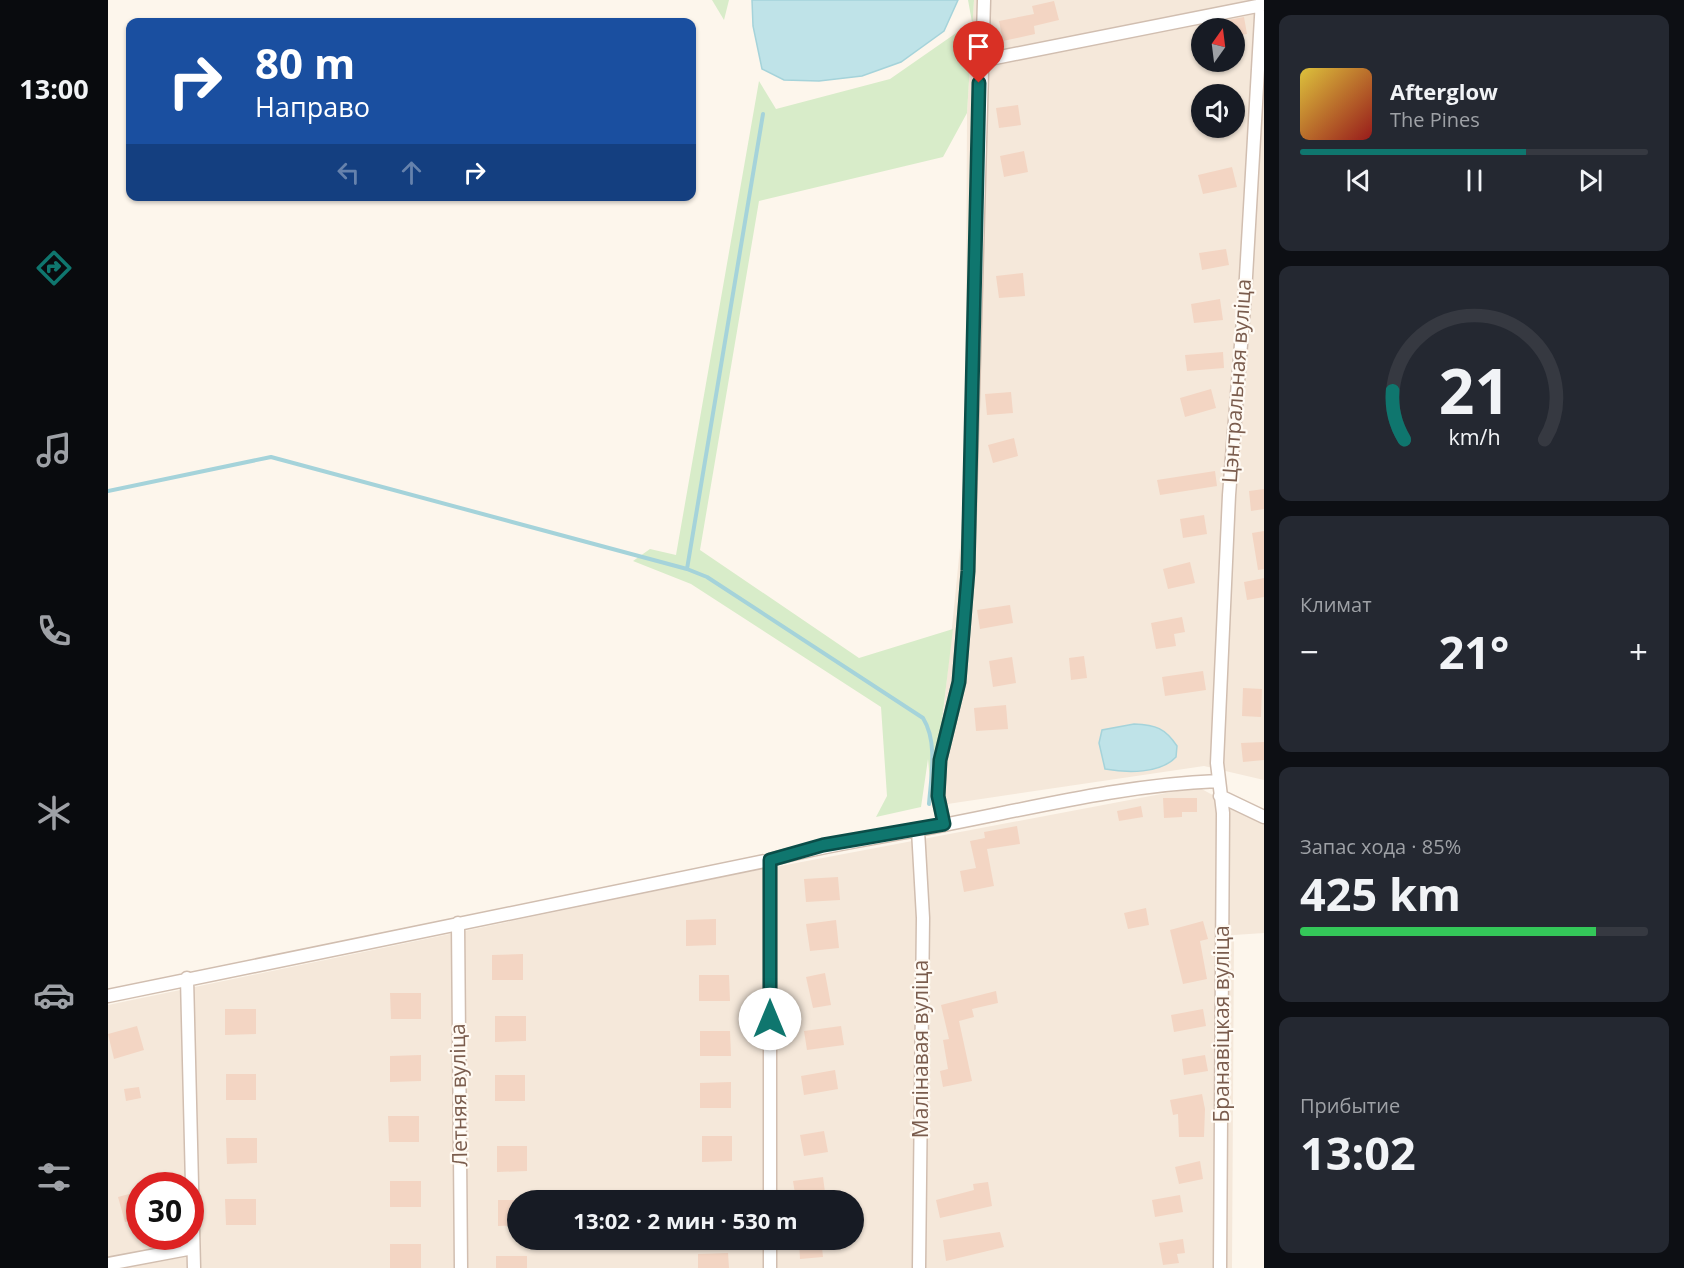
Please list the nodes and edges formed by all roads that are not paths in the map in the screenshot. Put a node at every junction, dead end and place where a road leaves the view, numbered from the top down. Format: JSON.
{"nodes":[{"id":1,"x":984,"y":0,"type":"edge"},
{"id":2,"x":1262,"y":2,"type":"edge"},
{"id":3,"x":980,"y":61,"type":"junction"},
{"id":4,"x":1218,"y":781,"type":"junction"},
{"id":5,"x":1220,"y":796,"type":"junction"},
{"id":6,"x":1264,"y":817,"type":"edge"},
{"id":7,"x":944,"y":824,"type":"junction"},
{"id":8,"x":918,"y":830,"type":"junction"},
{"id":9,"x":770,"y":860,"type":"junction"},
{"id":10,"x":458,"y":923,"type":"junction"},
{"id":11,"x":187,"y":978,"type":"junction"},
{"id":12,"x":108,"y":996,"type":"edge"},
{"id":13,"x":191,"y":1172,"type":"edge"},
{"id":14,"x":770,"y":1190,"type":"edge"},
{"id":15,"x":182,"y":1250,"type":"edge"},
{"id":16,"x":193,"y":1250,"type":"edge"},
{"id":17,"x":770,"y":1250,"type":"edge"},
{"id":18,"x":108,"y":1264,"type":"edge"},
{"id":19,"x":194,"y":1268,"type":"edge"},
{"id":20,"x":461,"y":1268,"type":"edge"},
{"id":21,"x":770,"y":1268,"type":"edge"},
{"id":22,"x":919,"y":1268,"type":"edge"},
{"id":23,"x":1220,"y":1268,"type":"edge"}],
"edges":[{"from":1,"to":3,"type":"street"},
{"from":2,"to":3,"type":"street"},
{"from":2,"to":4,"type":"street","name":"Цэнтральная вуліца"},
{"from":3,"to":7,"type":"street"},
{"from":4,"to":5,"type":"street","name":"Бранавіцкая вуліца"},
{"from":4,"to":7,"type":"street"},
{"from":5,"to":6,"type":"street"},
{"from":5,"to":23,"type":"street","name":"Бранавіцкая вуліца"},
{"from":7,"to":8,"type":"street"},
{"from":8,"to":9,"type":"street"},
{"from":8,"to":22,"type":"street","name":"Малінавая вуліца"},
{"from":9,"to":10,"type":"street"},
{"from":9,"to":14,"type":"street"},
{"from":10,"to":11,"type":"street"},
{"from":10,"to":20,"type":"street","name":"Летняя вуліца"},
{"from":11,"to":12,"type":"street"},
{"from":11,"to":13,"type":"street"},
{"from":15,"to":18,"type":"street"},
{"from":16,"to":19,"type":"street"},
{"from":17,"to":21,"type":"street"}]}
